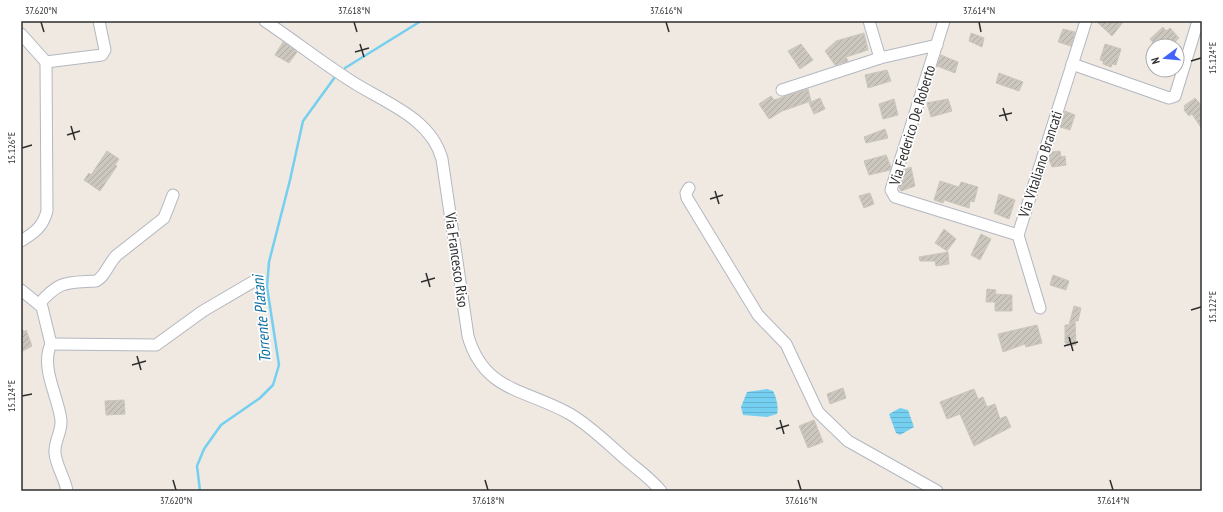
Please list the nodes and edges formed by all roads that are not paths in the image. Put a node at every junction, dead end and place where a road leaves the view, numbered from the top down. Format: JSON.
{"nodes":[{"id":1,"x":99,"y":21,"type":"edge"},
{"id":2,"x":265,"y":21,"type":"edge"},
{"id":3,"x":869,"y":21,"type":"edge"},
{"id":4,"x":944,"y":21,"type":"edge"},
{"id":5,"x":1086,"y":21,"type":"edge"},
{"id":6,"x":1198,"y":21,"type":"edge"},
{"id":7,"x":21,"y":34,"type":"edge"},
{"id":8,"x":937,"y":45,"type":"junction"},
{"id":9,"x":880,"y":58,"type":"junction"},
{"id":10,"x":46,"y":62,"type":"junction"},
{"id":11,"x":1072,"y":64,"type":"junction"},
{"id":12,"x":782,"y":90,"type":"dead end"},
{"id":13,"x":689,"y":188,"type":"dead end"},
{"id":14,"x":173,"y":195,"type":"dead end"},
{"id":15,"x":1018,"y":235,"type":"junction"},
{"id":16,"x":21,"y":241,"type":"edge"},
{"id":17,"x":256,"y":280,"type":"dead end"},
{"id":18,"x":21,"y":290,"type":"edge"},
{"id":19,"x":38,"y":304,"type":"junction"},
{"id":20,"x":1040,"y":308,"type":"dead end"},
{"id":21,"x":51,"y":344,"type":"junction"},
{"id":22,"x":67,"y":491,"type":"edge"},
{"id":23,"x":661,"y":491,"type":"edge"},
{"id":24,"x":937,"y":491,"type":"edge"}],
"edges":[{"from":1,"to":10,"type":"street"},
{"from":2,"to":23,"type":"street","name":"Via Francesco Riso"},
{"from":3,"to":9,"type":"street"},
{"from":4,"to":8,"type":"street","name":"Via Federico De Roberto"},
{"from":5,"to":11,"type":"street","name":"Via Vitaliano Brancati"},
{"from":6,"to":11,"type":"street"},
{"from":7,"to":10,"type":"street"},
{"from":8,"to":9,"type":"street"},
{"from":8,"to":15,"type":"street","name":"Via Federico De Roberto"},
{"from":9,"to":12,"type":"street"},
{"from":10,"to":16,"type":"street"},
{"from":11,"to":15,"type":"street","name":"Via Vitaliano Brancati"},
{"from":13,"to":24,"type":"street"},
{"from":14,"to":19,"type":"street"},
{"from":15,"to":20,"type":"street","name":"Via Vitaliano Brancati"},
{"from":17,"to":21,"type":"street"},
{"from":18,"to":19,"type":"street"},
{"from":19,"to":21,"type":"street"},
{"from":21,"to":22,"type":"street"}]}
